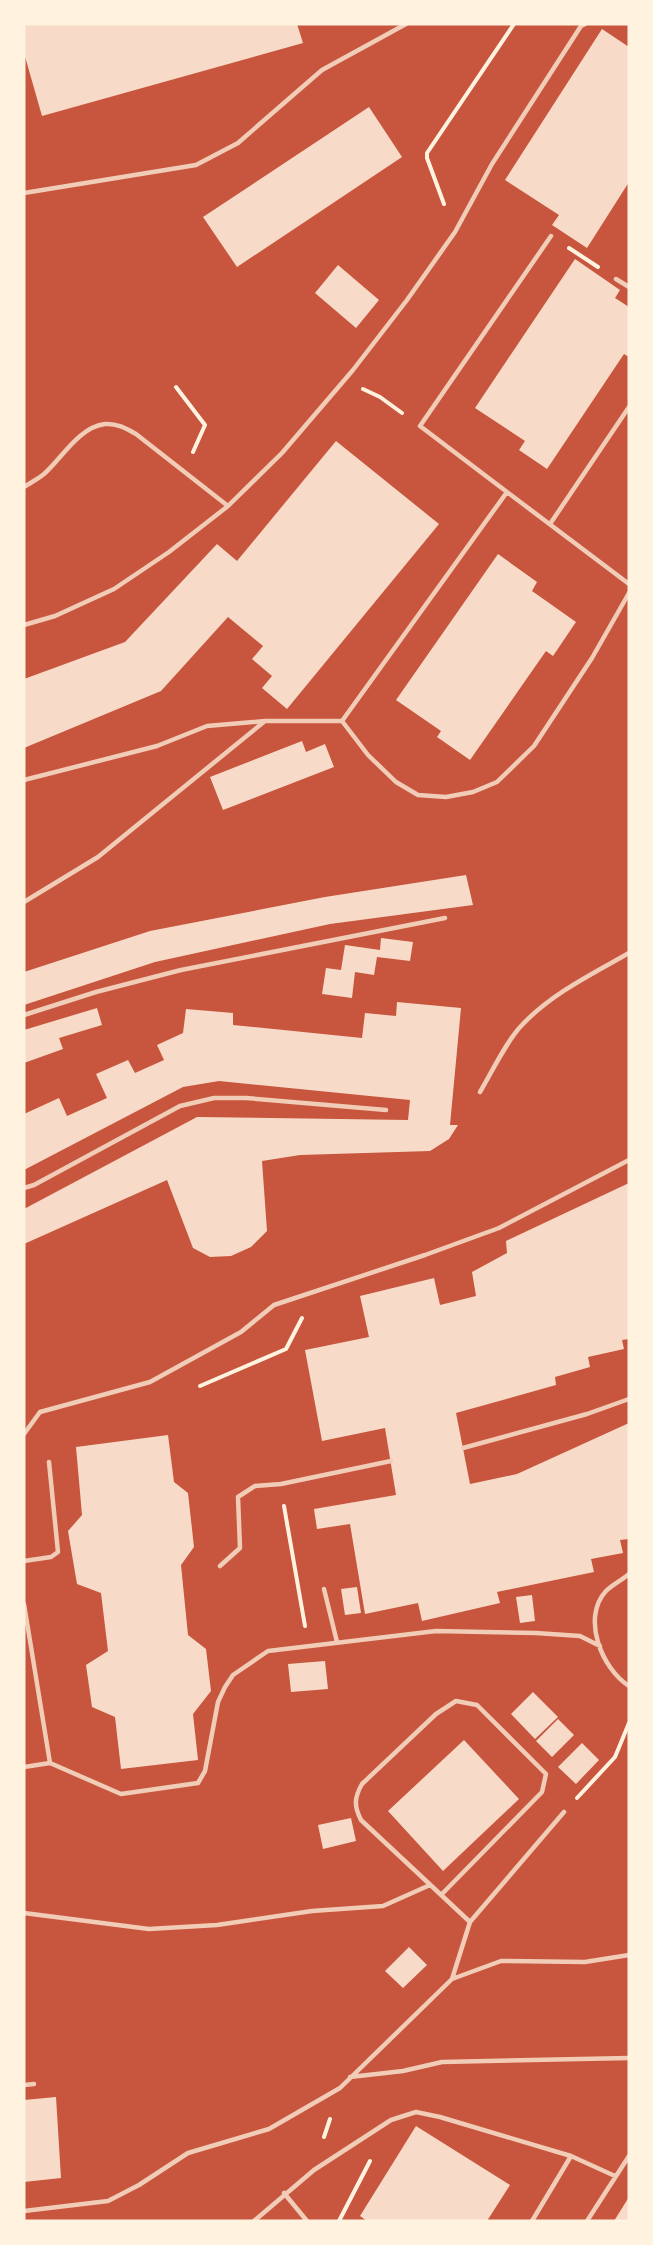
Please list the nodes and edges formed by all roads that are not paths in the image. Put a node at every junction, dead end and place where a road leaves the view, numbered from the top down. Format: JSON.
{"nodes":[{"id":1,"x":406,"y":24,"type":"edge"},
{"id":2,"x":585,"y":24,"type":"edge"},
{"id":3,"x":24,"y":193,"type":"edge"},
{"id":4,"x":551,"y":236,"type":"road end"},
{"id":5,"x":616,"y":279,"type":"road end"},
{"id":6,"x":629,"y":287,"type":"edge"},
{"id":7,"x":629,"y":406,"type":"edge"},
{"id":8,"x":24,"y":487,"type":"edge"},
{"id":9,"x":507,"y":492,"type":"junction"},
{"id":10,"x":228,"y":506,"type":"junction"},
{"id":11,"x":550,"y":524,"type":"junction"},
{"id":12,"x":629,"y":584,"type":"edge"},
{"id":13,"x":629,"y":592,"type":"edge"},
{"id":14,"x":24,"y":625,"type":"edge"},
{"id":15,"x":265,"y":721,"type":"junction"},
{"id":16,"x":342,"y":721,"type":"junction"},
{"id":17,"x":24,"y":780,"type":"edge"},
{"id":18,"x":24,"y":902,"type":"edge"},
{"id":19,"x":445,"y":918,"type":"dead end"},
{"id":20,"x":629,"y":953,"type":"edge"},
{"id":21,"x":24,"y":1015,"type":"edge"},
{"id":22,"x":480,"y":1092,"type":"dead end"},
{"id":23,"x":386,"y":1110,"type":"dead end"},
{"id":24,"x":629,"y":1160,"type":"edge"},
{"id":25,"x":24,"y":1188,"type":"edge"},
{"id":26,"x":629,"y":1399,"type":"edge"},
{"id":27,"x":24,"y":1434,"type":"edge"},
{"id":28,"x":463,"y":1448,"type":"dead end"},
{"id":29,"x":391,"y":1461,"type":"dead end"},
{"id":30,"x":49,"y":1462,"type":"dead end"},
{"id":31,"x":24,"y":1561,"type":"edge"},
{"id":32,"x":220,"y":1566,"type":"dead end"},
{"id":33,"x":629,"y":1574,"type":"edge"},
{"id":34,"x":324,"y":1589,"type":"dead end"},
{"id":35,"x":24,"y":1604,"type":"edge"},
{"id":36,"x":337,"y":1642,"type":"junction"},
{"id":37,"x":600,"y":1646,"type":"junction"},
{"id":38,"x":629,"y":1686,"type":"edge"},
{"id":39,"x":50,"y":1763,"type":"junction"},
{"id":40,"x":24,"y":1767,"type":"edge"},
{"id":41,"x":564,"y":1812,"type":"road end"},
{"id":42,"x":430,"y":1885,"type":"junction"},
{"id":43,"x":441,"y":1895,"type":"junction"},
{"id":44,"x":24,"y":1913,"type":"edge"},
{"id":45,"x":470,"y":1922,"type":"junction"},
{"id":46,"x":629,"y":1955,"type":"edge"},
{"id":47,"x":452,"y":1979,"type":"junction"},
{"id":48,"x":629,"y":2058,"type":"edge"},
{"id":49,"x":350,"y":2078,"type":"junction"},
{"id":50,"x":34,"y":2084,"type":"dead end"},
{"id":51,"x":24,"y":2085,"type":"edge"},
{"id":52,"x":571,"y":2156,"type":"junction"},
{"id":53,"x":629,"y":2157,"type":"edge"},
{"id":54,"x":615,"y":2176,"type":"junction"},
{"id":55,"x":284,"y":2193,"type":"junction"},
{"id":56,"x":24,"y":2211,"type":"edge"},
{"id":57,"x":254,"y":2221,"type":"edge"},
{"id":58,"x":307,"y":2221,"type":"edge"},
{"id":59,"x":532,"y":2221,"type":"edge"},
{"id":60,"x":586,"y":2221,"type":"edge"}],
"edges":[{"from":1,"to":3,"type":"lane"},
{"from":2,"to":10,"type":"lane"},
{"from":4,"to":9,"type":"lane"},
{"from":5,"to":6,"type":"lane"},
{"from":7,"to":11,"type":"lane"},
{"from":8,"to":10,"type":"lane"},
{"from":9,"to":11,"type":"lane"},
{"from":9,"to":16,"type":"lane"},
{"from":10,"to":14,"type":"lane"},
{"from":11,"to":12,"type":"lane"},
{"from":13,"to":16,"type":"lane"},
{"from":15,"to":16,"type":"lane"},
{"from":15,"to":17,"type":"lane"},
{"from":15,"to":18,"type":"lane"},
{"from":19,"to":21,"type":"lane"},
{"from":20,"to":22,"type":"lane"},
{"from":23,"to":25,"type":"lane"},
{"from":24,"to":27,"type":"lane"},
{"from":26,"to":28,"type":"lane"},
{"from":29,"to":32,"type":"lane"},
{"from":30,"to":31,"type":"lane"},
{"from":33,"to":37,"type":"lane"},
{"from":34,"to":36,"type":"lane"},
{"from":35,"to":39,"type":"lane"},
{"from":36,"to":37,"type":"lane"},
{"from":36,"to":39,"type":"lane"},
{"from":37,"to":38,"type":"lane"},
{"from":39,"to":40,"type":"lane"},
{"from":41,"to":45,"type":"lane"},
{"from":42,"to":43,"type":"lane"},
{"from":42,"to":43,"type":"lane"},
{"from":42,"to":44,"type":"lane"},
{"from":43,"to":45,"type":"lane"},
{"from":45,"to":47,"type":"lane"},
{"from":46,"to":47,"type":"lane"},
{"from":47,"to":49,"type":"lane"},
{"from":48,"to":49,"type":"lane"},
{"from":49,"to":56,"type":"lane"},
{"from":50,"to":51,"type":"lane"},
{"from":52,"to":54,"type":"lane"},
{"from":52,"to":55,"type":"lane"},
{"from":52,"to":59,"type":"lane"},
{"from":53,"to":54,"type":"lane"},
{"from":54,"to":60,"type":"lane"},
{"from":55,"to":57,"type":"lane"},
{"from":55,"to":58,"type":"lane"}]}
